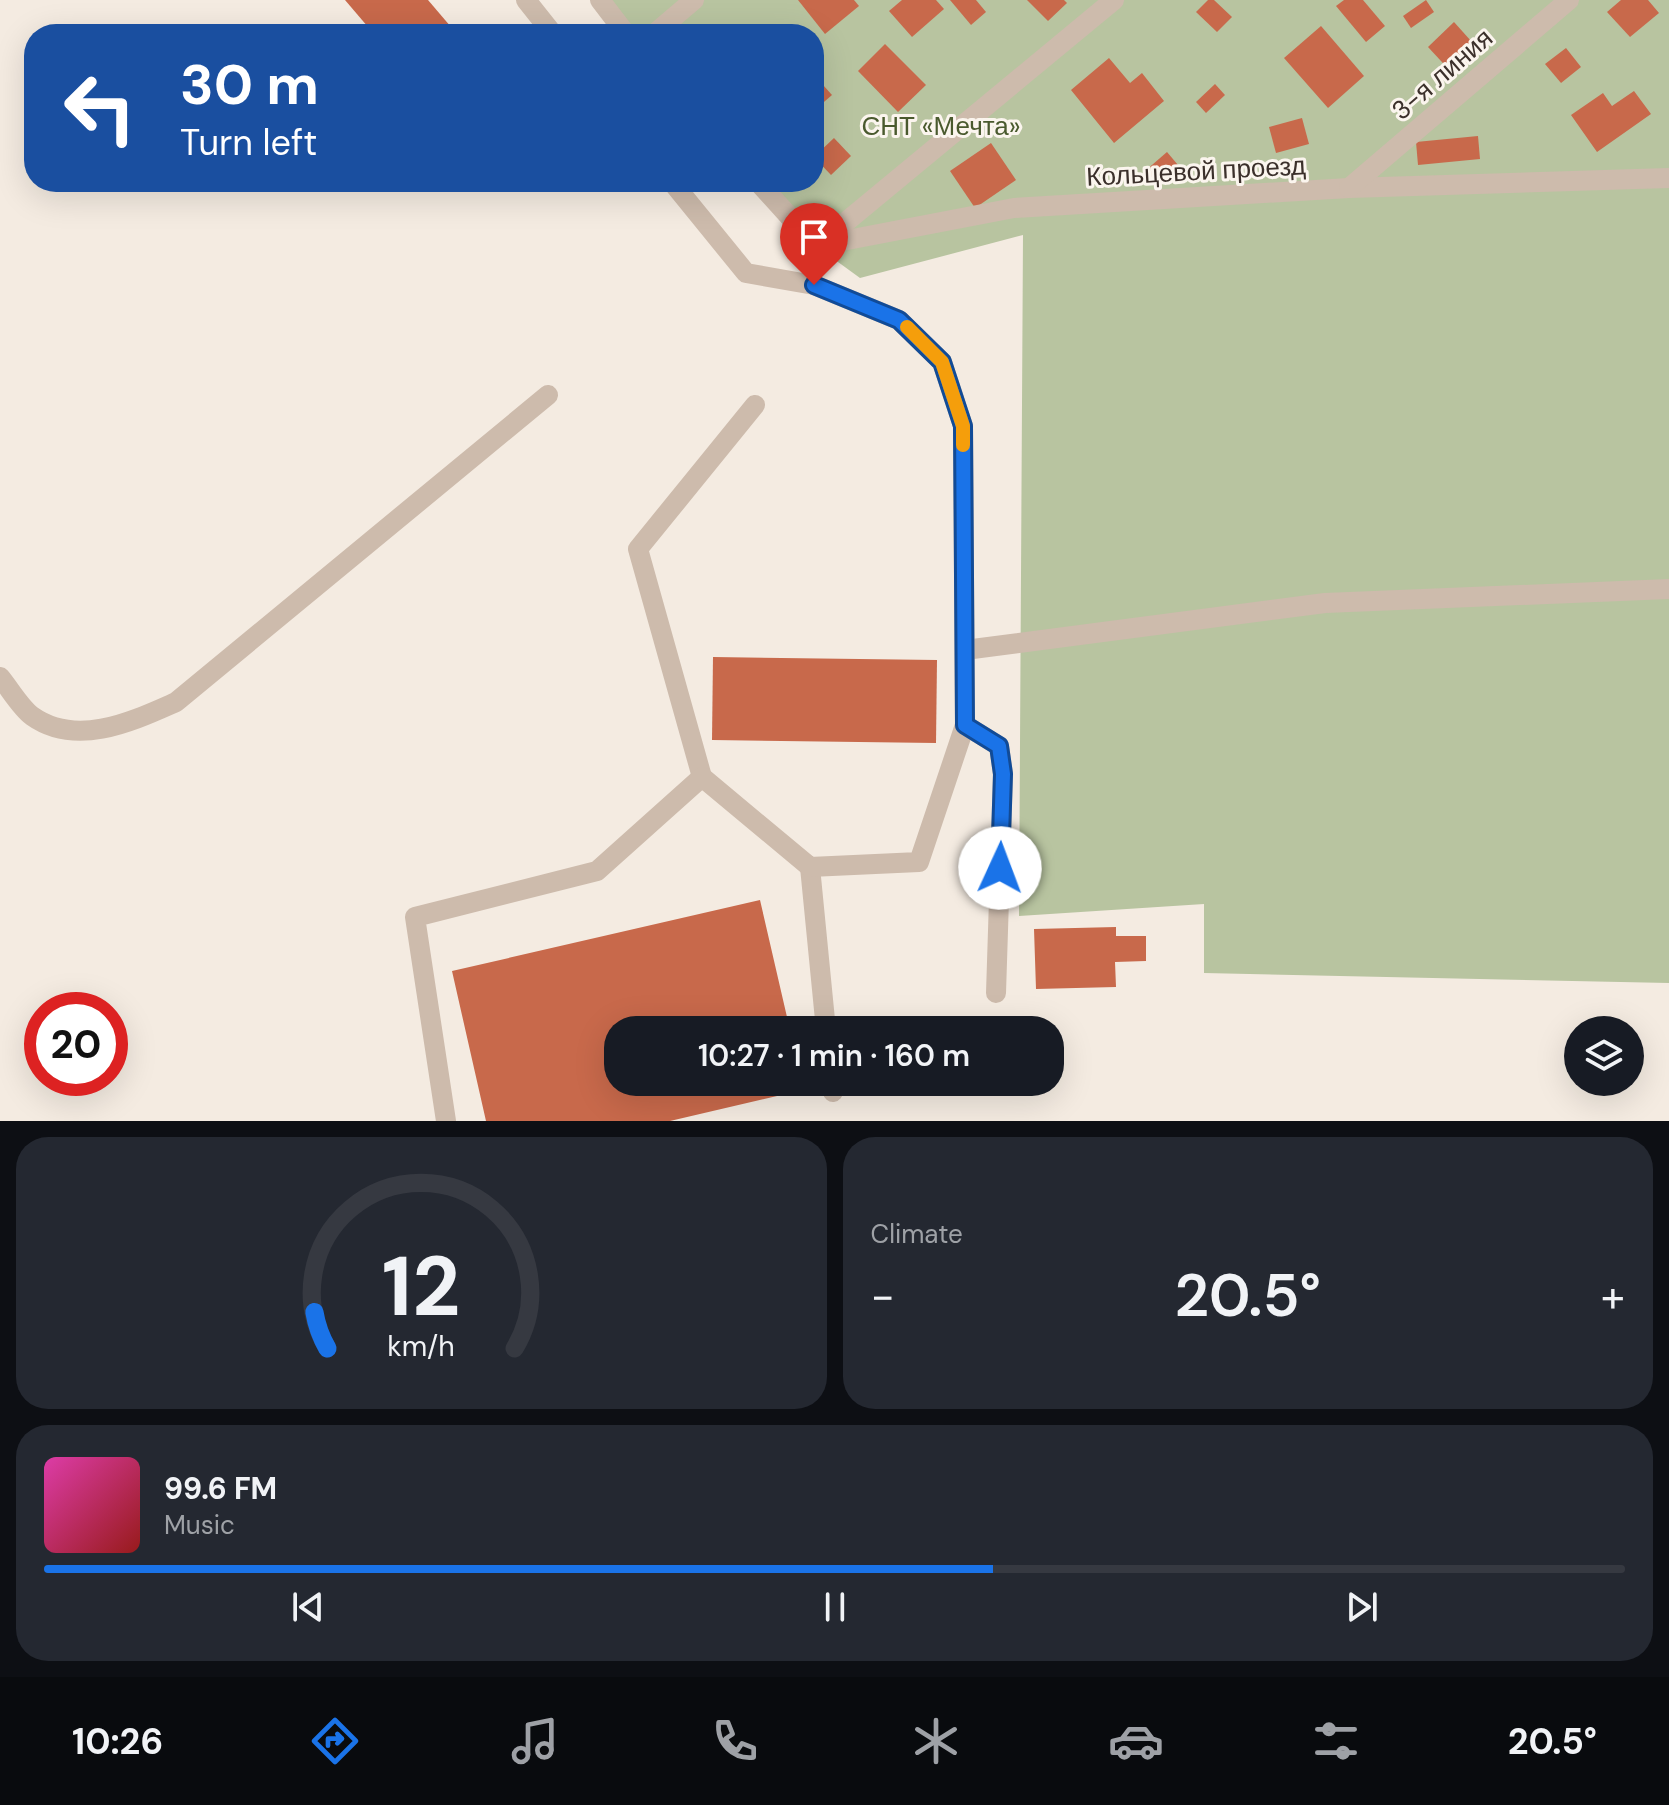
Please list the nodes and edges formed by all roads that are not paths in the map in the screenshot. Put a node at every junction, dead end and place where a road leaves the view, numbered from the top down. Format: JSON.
{"nodes":[{"id":1,"x":526,"y":0,"type":"edge"},
{"id":2,"x":600,"y":0,"type":"edge"},
{"id":3,"x":694,"y":0,"type":"edge"},
{"id":4,"x":1114,"y":0,"type":"edge"},
{"id":5,"x":1569,"y":0,"type":"edge"},
{"id":6,"x":545,"y":24,"type":"edge"},
{"id":7,"x":618,"y":24,"type":"edge"},
{"id":8,"x":666,"y":24,"type":"edge"},
{"id":9,"x":1669,"y":178,"type":"edge"},
{"id":10,"x":1349,"y":188,"type":"junction"},
{"id":11,"x":680,"y":192,"type":"edge"},
{"id":12,"x":767,"y":192,"type":"edge"},
{"id":13,"x":816,"y":246,"type":"junction"},
{"id":14,"x":548,"y":395,"type":"dead end"},
{"id":15,"x":755,"y":405,"type":"dead end"},
{"id":16,"x":1669,"y":589,"type":"edge"},
{"id":17,"x":965,"y":650,"type":"junction"},
{"id":18,"x":0,"y":677,"type":"edge"},
{"id":19,"x":965,"y":725,"type":"junction"},
{"id":20,"x":702,"y":777,"type":"junction"},
{"id":21,"x":810,"y":867,"type":"junction"},
{"id":22,"x":996,"y":993,"type":"dead end"},
{"id":23,"x":825,"y":1016,"type":"edge"},
{"id":24,"x":446,"y":1121,"type":"edge"}],
"edges":[{"from":1,"to":6,"type":"street"},
{"from":2,"to":7,"type":"street"},
{"from":3,"to":8,"type":"street"},
{"from":4,"to":13,"type":"street"},
{"from":5,"to":10,"type":"street","name":"3-я линия"},
{"from":9,"to":10,"type":"street","name":"Кольцевой проезд"},
{"from":10,"to":13,"type":"street","name":"Кольцевой проезд"},
{"from":11,"to":17,"type":"street"},
{"from":12,"to":13,"type":"street"},
{"from":14,"to":18,"type":"street"},
{"from":15,"to":20,"type":"street"},
{"from":16,"to":17,"type":"street"},
{"from":17,"to":19,"type":"street"},
{"from":19,"to":21,"type":"street"},
{"from":19,"to":22,"type":"street"},
{"from":20,"to":21,"type":"street"},
{"from":20,"to":24,"type":"street"},
{"from":21,"to":23,"type":"street"}]}
